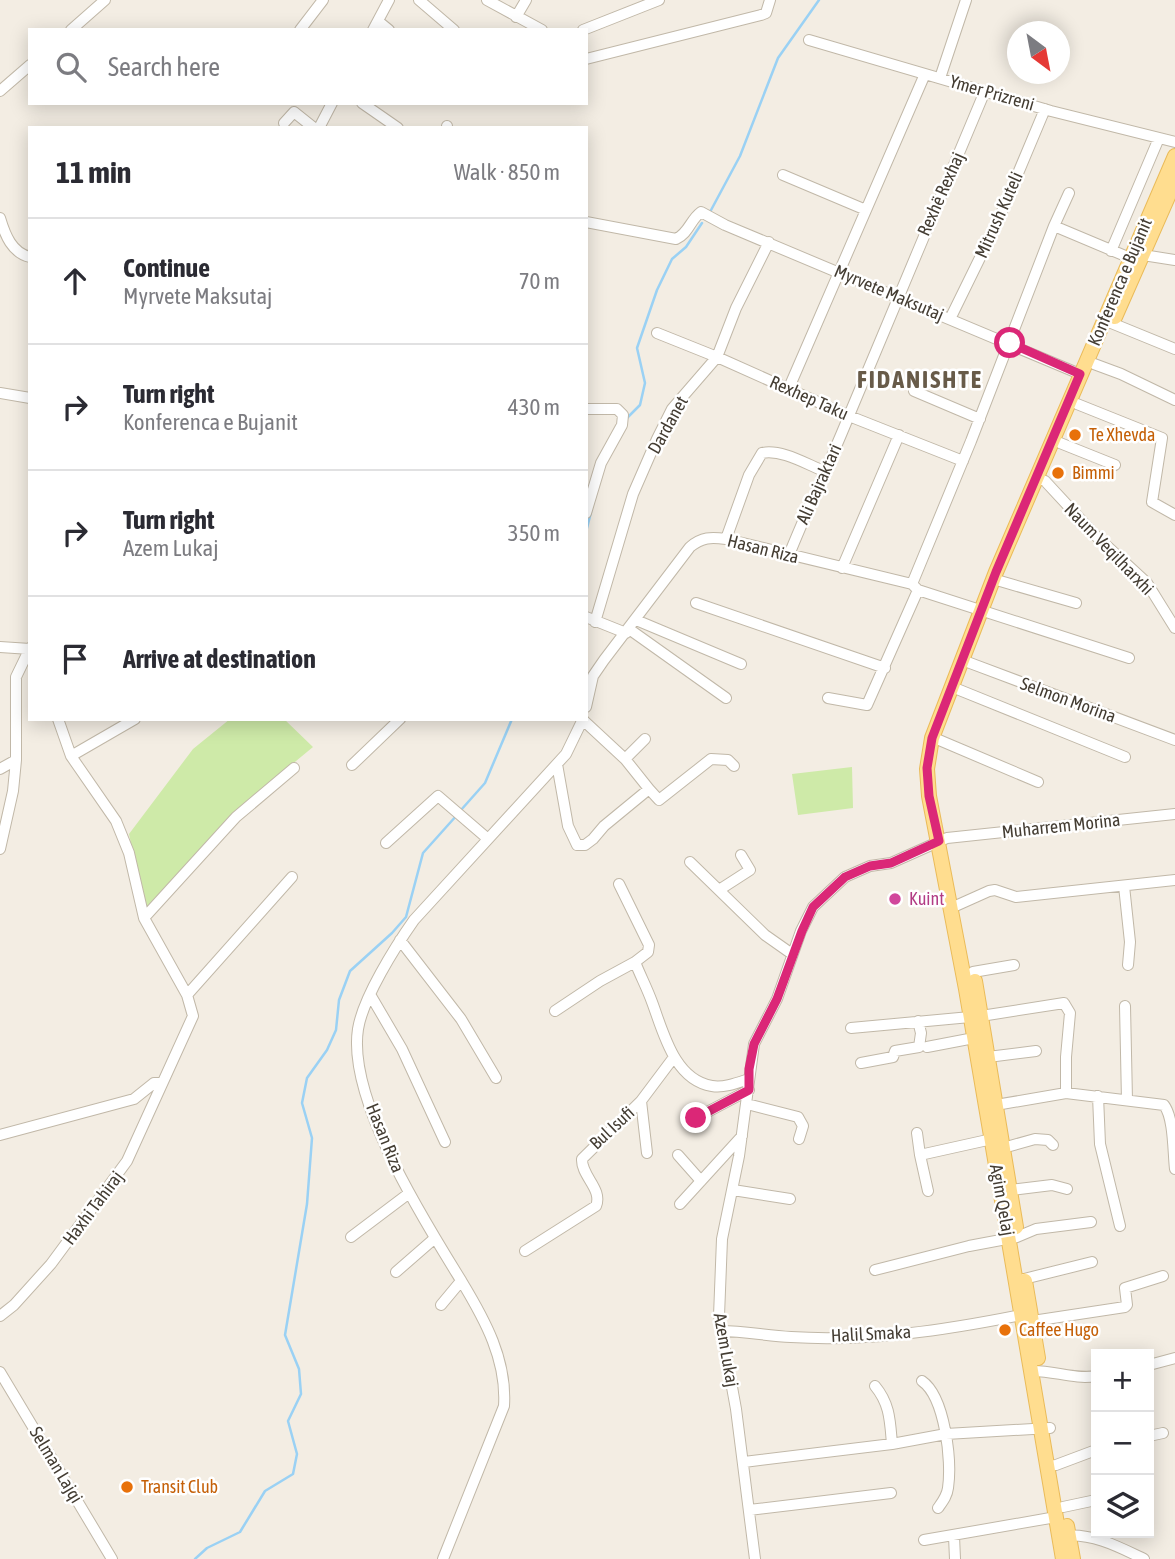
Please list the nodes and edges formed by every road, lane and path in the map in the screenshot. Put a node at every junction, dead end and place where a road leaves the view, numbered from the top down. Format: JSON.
{"nodes":[{"id":1,"x":323,"y":0,"type":"edge"},
{"id":2,"x":375,"y":0,"type":"edge"},
{"id":3,"x":419,"y":0,"type":"edge"},
{"id":4,"x":487,"y":0,"type":"edge"},
{"id":5,"x":526,"y":0,"type":"edge"},
{"id":6,"x":659,"y":0,"type":"edge"},
{"id":7,"x":770,"y":0,"type":"edge"},
{"id":8,"x":963,"y":1,"type":"edge"},
{"id":9,"x":98,"y":2,"type":"edge"},
{"id":10,"x":387,"y":4,"type":"edge"},
{"id":11,"x":516,"y":17,"type":"junction"},
{"id":12,"x":376,"y":25,"type":"edge"},
{"id":13,"x":73,"y":28,"type":"edge"},
{"id":14,"x":302,"y":28,"type":"edge"},
{"id":15,"x":452,"y":28,"type":"edge"},
{"id":16,"x":538,"y":28,"type":"edge"},
{"id":17,"x":588,"y":28,"type":"edge"},
{"id":18,"x":809,"y":40,"type":"dead end"},
{"id":19,"x":588,"y":58,"type":"edge"},
{"id":20,"x":28,"y":67,"type":"edge"},
{"id":21,"x":925,"y":74,"type":"junction"},
{"id":22,"x":940,"y":78,"type":"junction"},
{"id":23,"x":0,"y":91,"type":"edge"},
{"id":24,"x":985,"y":91,"type":"junction"},
{"id":25,"x":331,"y":105,"type":"edge"},
{"id":26,"x":365,"y":105,"type":"edge"},
{"id":27,"x":1045,"y":109,"type":"junction"},
{"id":28,"x":284,"y":123,"type":"dead end"},
{"id":29,"x":313,"y":126,"type":"edge"},
{"id":30,"x":317,"y":126,"type":"edge"},
{"id":31,"x":395,"y":126,"type":"edge"},
{"id":32,"x":1159,"y":138,"type":"junction"},
{"id":33,"x":1175,"y":142,"type":"edge"},
{"id":34,"x":1175,"y":156,"type":"edge"},
{"id":35,"x":783,"y":175,"type":"dead end"},
{"id":36,"x":1175,"y":181,"type":"edge"},
{"id":37,"x":1069,"y":194,"type":"dead end"},
{"id":38,"x":1172,"y":198,"type":"edge"},
{"id":39,"x":866,"y":210,"type":"junction"},
{"id":40,"x":0,"y":218,"type":"edge"},
{"id":41,"x":588,"y":222,"type":"edge"},
{"id":42,"x":1054,"y":226,"type":"junction"},
{"id":43,"x":769,"y":242,"type":"junction"},
{"id":44,"x":1111,"y":250,"type":"junction"},
{"id":45,"x":28,"y":257,"type":"edge"},
{"id":46,"x":1134,"y":258,"type":"junction"},
{"id":47,"x":1175,"y":261,"type":"edge"},
{"id":48,"x":840,"y":273,"type":"junction"},
{"id":49,"x":897,"y":296,"type":"junction"},
{"id":50,"x":950,"y":319,"type":"junction"},
{"id":51,"x":1108,"y":322,"type":"junction"},
{"id":52,"x":657,"y":333,"type":"dead end"},
{"id":53,"x":1010,"y":343,"type":"junction"},
{"id":54,"x":1175,"y":349,"type":"edge"},
{"id":55,"x":717,"y":356,"type":"junction"},
{"id":56,"x":1094,"y":364,"type":"junction"},
{"id":57,"x":1080,"y":374,"type":"junction"},
{"id":58,"x":788,"y":390,"type":"junction"},
{"id":59,"x":914,"y":391,"type":"dead end"},
{"id":60,"x":0,"y":393,"type":"edge"},
{"id":61,"x":28,"y":398,"type":"edge"},
{"id":62,"x":1175,"y":400,"type":"edge"},
{"id":63,"x":1077,"y":404,"type":"junction"},
{"id":64,"x":588,"y":410,"type":"edge"},
{"id":65,"x":849,"y":416,"type":"junction"},
{"id":66,"x":980,"y":419,"type":"junction"},
{"id":67,"x":899,"y":435,"type":"junction"},
{"id":68,"x":1060,"y":443,"type":"junction"},
{"id":69,"x":963,"y":461,"type":"junction"},
{"id":70,"x":1115,"y":465,"type":"dead end"},
{"id":71,"x":824,"y":471,"type":"junction"},
{"id":72,"x":1040,"y":480,"type":"junction"},
{"id":73,"x":588,"y":506,"type":"edge"},
{"id":74,"x":1175,"y":515,"type":"edge"},
{"id":75,"x":726,"y":539,"type":"junction"},
{"id":76,"x":789,"y":555,"type":"junction"},
{"id":77,"x":842,"y":568,"type":"junction"},
{"id":78,"x":1000,"y":581,"type":"junction"},
{"id":79,"x":915,"y":587,"type":"junction"},
{"id":80,"x":696,"y":603,"type":"dead end"},
{"id":81,"x":1076,"y":603,"type":"dead end"},
{"id":82,"x":984,"y":612,"type":"junction"},
{"id":83,"x":591,"y":619,"type":"edge"},
{"id":84,"x":636,"y":620,"type":"junction"},
{"id":85,"x":1175,"y":627,"type":"edge"},
{"id":86,"x":627,"y":631,"type":"junction"},
{"id":87,"x":0,"y":648,"type":"edge"},
{"id":88,"x":28,"y":649,"type":"edge"},
{"id":89,"x":28,"y":653,"type":"edge"},
{"id":90,"x":1129,"y":658,"type":"dead end"},
{"id":91,"x":965,"y":662,"type":"junction"},
{"id":92,"x":741,"y":664,"type":"dead end"},
{"id":93,"x":885,"y":668,"type":"junction"},
{"id":94,"x":955,"y":688,"type":"junction"},
{"id":95,"x":588,"y":698,"type":"edge"},
{"id":96,"x":726,"y":698,"type":"dead end"},
{"id":97,"x":828,"y":698,"type":"dead end"},
{"id":98,"x":59,"y":721,"type":"edge"},
{"id":99,"x":132,"y":721,"type":"edge"},
{"id":100,"x":398,"y":721,"type":"edge"},
{"id":101,"x":583,"y":721,"type":"edge"},
{"id":102,"x":584,"y":721,"type":"edge"},
{"id":103,"x":645,"y":739,"type":"dead end"},
{"id":104,"x":939,"y":740,"type":"junction"},
{"id":105,"x":1174,"y":740,"type":"edge"},
{"id":106,"x":71,"y":756,"type":"junction"},
{"id":107,"x":1125,"y":757,"type":"dead end"},
{"id":108,"x":625,"y":759,"type":"junction"},
{"id":109,"x":16,"y":760,"type":"junction"},
{"id":110,"x":557,"y":764,"type":"junction"},
{"id":111,"x":352,"y":765,"type":"dead end"},
{"id":112,"x":734,"y":766,"type":"dead end"},
{"id":113,"x":294,"y":768,"type":"dead end"},
{"id":114,"x":0,"y":769,"type":"edge"},
{"id":115,"x":1038,"y":782,"type":"dead end"},
{"id":116,"x":649,"y":789,"type":"junction"},
{"id":117,"x":1175,"y":814,"type":"edge"},
{"id":118,"x":488,"y":839,"type":"junction"},
{"id":119,"x":943,"y":839,"type":"junction"},
{"id":120,"x":386,"y":843,"type":"dead end"},
{"id":121,"x":0,"y":849,"type":"edge"},
{"id":122,"x":741,"y":855,"type":"dead end"},
{"id":123,"x":690,"y":862,"type":"dead end"},
{"id":124,"x":292,"y":877,"type":"dead end"},
{"id":125,"x":1175,"y":880,"type":"edge"},
{"id":126,"x":620,"y":884,"type":"dead end"},
{"id":127,"x":1125,"y":886,"type":"junction"},
{"id":128,"x":719,"y":890,"type":"junction"},
{"id":129,"x":955,"y":905,"type":"junction"},
{"id":130,"x":144,"y":918,"type":"junction"},
{"id":131,"x":400,"y":940,"type":"junction"},
{"id":132,"x":792,"y":954,"type":"junction"},
{"id":133,"x":635,"y":962,"type":"junction"},
{"id":134,"x":1014,"y":965,"type":"dead end"},
{"id":135,"x":1128,"y":965,"type":"dead end"},
{"id":136,"x":973,"y":972,"type":"junction"},
{"id":137,"x":971,"y":989,"type":"junction"},
{"id":138,"x":187,"y":995,"type":"junction"},
{"id":139,"x":371,"y":996,"type":"junction"},
{"id":140,"x":1125,"y":1006,"type":"dead end"},
{"id":141,"x":555,"y":1011,"type":"dead end"},
{"id":142,"x":976,"y":1015,"type":"junction"},
{"id":143,"x":918,"y":1021,"type":"junction"},
{"id":144,"x":851,"y":1028,"type":"dead end"},
{"id":145,"x":974,"y":1038,"type":"junction"},
{"id":146,"x":927,"y":1047,"type":"dead end"},
{"id":147,"x":1036,"y":1051,"type":"dead end"},
{"id":148,"x":674,"y":1057,"type":"junction"},
{"id":149,"x":988,"y":1057,"type":"junction"},
{"id":150,"x":861,"y":1063,"type":"dead end"},
{"id":151,"x":496,"y":1078,"type":"dead end"},
{"id":152,"x":162,"y":1083,"type":"junction"},
{"id":153,"x":749,"y":1085,"type":"junction"},
{"id":154,"x":1066,"y":1093,"type":"junction"},
{"id":155,"x":1098,"y":1096,"type":"junction"},
{"id":156,"x":1127,"y":1100,"type":"junction"},
{"id":157,"x":641,"y":1101,"type":"junction"},
{"id":158,"x":747,"y":1104,"type":"junction"},
{"id":159,"x":991,"y":1106,"type":"junction"},
{"id":160,"x":696,"y":1118,"type":"dead end"},
{"id":161,"x":1173,"y":1124,"type":"edge"},
{"id":162,"x":916,"y":1133,"type":"dead end"},
{"id":163,"x":0,"y":1135,"type":"edge"},
{"id":164,"x":742,"y":1136,"type":"junction"},
{"id":165,"x":799,"y":1139,"type":"dead end"},
{"id":166,"x":445,"y":1142,"type":"dead end"},
{"id":167,"x":997,"y":1144,"type":"junction"},
{"id":168,"x":1053,"y":1145,"type":"dead end"},
{"id":169,"x":647,"y":1153,"type":"dead end"},
{"id":170,"x":678,"y":1155,"type":"dead end"},
{"id":171,"x":920,"y":1155,"type":"junction"},
{"id":172,"x":1175,"y":1169,"type":"edge"},
{"id":173,"x":701,"y":1181,"type":"junction"},
{"id":174,"x":1067,"y":1189,"type":"dead end"},
{"id":175,"x":733,"y":1190,"type":"junction"},
{"id":176,"x":1011,"y":1190,"type":"junction"},
{"id":177,"x":928,"y":1191,"type":"dead end"},
{"id":178,"x":408,"y":1194,"type":"junction"},
{"id":179,"x":790,"y":1199,"type":"dead end"},
{"id":180,"x":680,"y":1204,"type":"dead end"},
{"id":181,"x":1091,"y":1222,"type":"dead end"},
{"id":182,"x":1120,"y":1226,"type":"dead end"},
{"id":183,"x":351,"y":1237,"type":"dead end"},
{"id":184,"x":435,"y":1238,"type":"junction"},
{"id":185,"x":1013,"y":1238,"type":"junction"},
{"id":186,"x":525,"y":1251,"type":"dead end"},
{"id":187,"x":1092,"y":1262,"type":"dead end"},
{"id":188,"x":875,"y":1270,"type":"dead end"},
{"id":189,"x":396,"y":1272,"type":"dead end"},
{"id":190,"x":1163,"y":1276,"type":"dead end"},
{"id":191,"x":1024,"y":1279,"type":"junction"},
{"id":192,"x":461,"y":1281,"type":"junction"},
{"id":193,"x":441,"y":1305,"type":"dead end"},
{"id":194,"x":0,"y":1316,"type":"edge"},
{"id":195,"x":1026,"y":1320,"type":"junction"},
{"id":196,"x":721,"y":1331,"type":"junction"},
{"id":197,"x":1175,"y":1358,"type":"edge"},
{"id":198,"x":1154,"y":1364,"type":"edge"},
{"id":199,"x":1035,"y":1371,"type":"junction"},
{"id":200,"x":0,"y":1372,"type":"edge"},
{"id":201,"x":1091,"y":1377,"type":"edge"},
{"id":202,"x":922,"y":1381,"type":"dead end"},
{"id":203,"x":875,"y":1386,"type":"dead end"},
{"id":204,"x":1045,"y":1429,"type":"junction"},
{"id":205,"x":1163,"y":1433,"type":"dead end"},
{"id":206,"x":946,"y":1434,"type":"junction"},
{"id":207,"x":1154,"y":1435,"type":"edge"},
{"id":208,"x":892,"y":1444,"type":"junction"},
{"id":209,"x":1091,"y":1452,"type":"edge"},
{"id":210,"x":744,"y":1462,"type":"junction"},
{"id":211,"x":1052,"y":1466,"type":"junction"},
{"id":212,"x":891,"y":1493,"type":"dead end"},
{"id":213,"x":1091,"y":1502,"type":"edge"},
{"id":214,"x":938,"y":1508,"type":"dead end"},
{"id":215,"x":749,"y":1510,"type":"junction"},
{"id":216,"x":1060,"y":1512,"type":"junction"},
{"id":217,"x":954,"y":1536,"type":"junction"},
{"id":218,"x":1064,"y":1536,"type":"junction"},
{"id":219,"x":924,"y":1540,"type":"dead end"},
{"id":220,"x":112,"y":1559,"type":"edge"},
{"id":221,"x":443,"y":1559,"type":"edge"},
{"id":222,"x":755,"y":1559,"type":"edge"},
{"id":223,"x":955,"y":1559,"type":"edge"},
{"id":224,"x":1063,"y":1559,"type":"edge"},
{"id":225,"x":1073,"y":1559,"type":"edge"},
{"id":226,"x":1144,"y":1559,"type":"edge"}],
"edges":[{"from":1,"to":14,"type":"street"},
{"from":2,"to":10,"type":"street"},
{"from":3,"to":15,"type":"street"},
{"from":4,"to":11,"type":"street"},
{"from":5,"to":11,"type":"street"},
{"from":6,"to":17,"type":"street"},
{"from":7,"to":19,"type":"street"},
{"from":8,"to":22,"type":"street"},
{"from":9,"to":13,"type":"street"},
{"from":10,"to":12,"type":"street"},
{"from":11,"to":16,"type":"street"},
{"from":18,"to":21,"type":"street","name":"Ymer Prizreni"},
{"from":20,"to":23,"type":"street"},
{"from":21,"to":22,"type":"street","name":"Ymer Prizreni"},
{"from":21,"to":39,"type":"street"},
{"from":22,"to":24,"type":"street","name":"Ymer Prizreni"},
{"from":24,"to":27,"type":"street","name":"Ymer Prizreni"},
{"from":24,"to":49,"type":"street","name":"Rexhë Rexhaj"},
{"from":25,"to":30,"type":"street"},
{"from":26,"to":31,"type":"street"},
{"from":27,"to":32,"type":"street","name":"Ymer Prizreni"},
{"from":27,"to":50,"type":"street","name":"Mitrush Kuteli"},
{"from":28,"to":29,"type":"street"},
{"from":32,"to":33,"type":"street","name":"Ymer Prizreni"},
{"from":32,"to":44,"type":"street"},
{"from":34,"to":46,"type":"main road","name":"Konferenca e Bujanit"},
{"from":35,"to":39,"type":"street"},
{"from":36,"to":38,"type":"main road","name":"Konferenca e Bujanit"},
{"from":37,"to":42,"type":"street"},
{"from":38,"to":46,"type":"main road","name":"Konferenca e Bujanit"},
{"from":39,"to":48,"type":"street"},
{"from":40,"to":45,"type":"street"},
{"from":41,"to":43,"type":"street","name":"Myrvete Maksutaj"},
{"from":42,"to":44,"type":"street"},
{"from":42,"to":53,"type":"street"},
{"from":43,"to":48,"type":"street","name":"Myrvete Maksutaj"},
{"from":43,"to":55,"type":"street","name":"Dardanet"},
{"from":44,"to":46,"type":"street"},
{"from":46,"to":47,"type":"street"},
{"from":46,"to":51,"type":"main road","name":"Konferenca e Bujanit"},
{"from":48,"to":49,"type":"street","name":"Myrvete Maksutaj"},
{"from":48,"to":58,"type":"street"},
{"from":49,"to":50,"type":"street","name":"Myrvete Maksutaj"},
{"from":49,"to":65,"type":"street","name":"Ali Bajraktari"},
{"from":50,"to":53,"type":"street","name":"Myrvete Maksutaj"},
{"from":51,"to":54,"type":"street"},
{"from":51,"to":56,"type":"main road","name":"Konferenca e Bujanit"},
{"from":51,"to":57,"type":"main road","name":"Konferenca e Bujanit"},
{"from":52,"to":55,"type":"street","name":"Rexhep Taku"},
{"from":53,"to":57,"type":"street","name":"Myrvete Maksutaj"},
{"from":53,"to":66,"type":"street"},
{"from":55,"to":58,"type":"street","name":"Rexhep Taku"},
{"from":55,"to":83,"type":"street","name":"Dardanet"},
{"from":56,"to":62,"type":"street"},
{"from":56,"to":63,"type":"main road","name":"Konferenca e Bujanit"},
{"from":57,"to":72,"type":"main road","name":"Konferenca e Bujanit"},
{"from":58,"to":65,"type":"street","name":"Rexhep Taku"},
{"from":59,"to":66,"type":"street"},
{"from":60,"to":61,"type":"street"},
{"from":63,"to":68,"type":"main road","name":"Konferenca e Bujanit"},
{"from":63,"to":74,"type":"street"},
{"from":64,"to":73,"type":"street"},
{"from":65,"to":67,"type":"street","name":"Rexhep Taku"},
{"from":65,"to":71,"type":"street","name":"Ali Bajraktari"},
{"from":66,"to":69,"type":"street"},
{"from":67,"to":69,"type":"street","name":"Rexhep Taku"},
{"from":67,"to":77,"type":"street"},
{"from":68,"to":70,"type":"street"},
{"from":68,"to":72,"type":"main road","name":"Konferenca e Bujanit"},
{"from":69,"to":79,"type":"street"},
{"from":71,"to":75,"type":"street"},
{"from":71,"to":76,"type":"street","name":"Ali Bajraktari"},
{"from":72,"to":78,"type":"main road","name":"Konferenca e Bujanit"},
{"from":72,"to":82,"type":"main road","name":"Konferenca e Bujanit"},
{"from":72,"to":85,"type":"street","name":"Naum Veqilharxhi"},
{"from":75,"to":76,"type":"street","name":"Hasan Riza"},
{"from":75,"to":84,"type":"street","name":"Hasan Riza"},
{"from":76,"to":77,"type":"street","name":"Hasan Riza"},
{"from":77,"to":79,"type":"street","name":"Hasan Riza"},
{"from":78,"to":81,"type":"street"},
{"from":78,"to":82,"type":"main road","name":"Konferenca e Bujanit"},
{"from":79,"to":82,"type":"street","name":"Hasan Riza"},
{"from":79,"to":93,"type":"street"},
{"from":80,"to":93,"type":"street"},
{"from":82,"to":90,"type":"street","name":"Hasan Riza"},
{"from":82,"to":91,"type":"main road","name":"Konferenca e Bujanit"},
{"from":83,"to":86,"type":"street"},
{"from":84,"to":86,"type":"street","name":"Hasan Riza"},
{"from":84,"to":92,"type":"street"},
{"from":86,"to":95,"type":"street","name":"Hasan Riza"},
{"from":86,"to":96,"type":"street"},
{"from":87,"to":88,"type":"street"},
{"from":89,"to":109,"type":"street"},
{"from":91,"to":94,"type":"main road","name":"Konferenca e Bujanit"},
{"from":91,"to":105,"type":"street","name":"Selmon Morina"},
{"from":93,"to":97,"type":"street"},
{"from":94,"to":104,"type":"main road","name":"Konferenca e Bujanit"},
{"from":94,"to":107,"type":"street"},
{"from":94,"to":119,"type":"main road","name":"Konferenca e Bujanit"},
{"from":98,"to":106,"type":"street","name":"Haxhi Tahiraj"},
{"from":99,"to":106,"type":"street"},
{"from":100,"to":111,"type":"street"},
{"from":101,"to":110,"type":"street","name":"Hasan Riza"},
{"from":102,"to":108,"type":"street"},
{"from":103,"to":108,"type":"street"},
{"from":104,"to":115,"type":"street"},
{"from":104,"to":119,"type":"main road","name":"Konferenca e Bujanit"},
{"from":106,"to":130,"type":"street","name":"Haxhi Tahiraj"},
{"from":108,"to":116,"type":"street"},
{"from":109,"to":114,"type":"street"},
{"from":109,"to":121,"type":"street"},
{"from":110,"to":116,"type":"street"},
{"from":110,"to":118,"type":"street","name":"Hasan Riza"},
{"from":112,"to":116,"type":"street"},
{"from":113,"to":130,"type":"street"},
{"from":117,"to":119,"type":"street","name":"Muharrem Morina"},
{"from":118,"to":120,"type":"street"},
{"from":118,"to":131,"type":"street","name":"Hasan Riza"},
{"from":119,"to":129,"type":"main road","name":"Agim Qelaj"},
{"from":119,"to":132,"type":"street","name":"Azem Lukaj"},
{"from":122,"to":128,"type":"street"},
{"from":123,"to":128,"type":"street"},
{"from":124,"to":138,"type":"street"},
{"from":125,"to":127,"type":"street"},
{"from":126,"to":133,"type":"street"},
{"from":127,"to":129,"type":"street"},
{"from":127,"to":135,"type":"street"},
{"from":128,"to":132,"type":"street"},
{"from":129,"to":136,"type":"main road","name":"Agim Qelaj"},
{"from":129,"to":137,"type":"main road","name":"Agim Qelaj"},
{"from":130,"to":138,"type":"street","name":"Haxhi Tahiraj"},
{"from":131,"to":139,"type":"street","name":"Hasan Riza"},
{"from":131,"to":151,"type":"street"},
{"from":132,"to":153,"type":"street","name":"Azem Lukaj"},
{"from":133,"to":141,"type":"street"},
{"from":133,"to":148,"type":"street"},
{"from":134,"to":136,"type":"street"},
{"from":136,"to":137,"type":"main road","name":"Agim Qelaj"},
{"from":137,"to":142,"type":"main road","name":"Agim Qelaj"},
{"from":138,"to":152,"type":"street","name":"Haxhi Tahiraj"},
{"from":139,"to":166,"type":"street"},
{"from":139,"to":178,"type":"street","name":"Hasan Riza"},
{"from":140,"to":156,"type":"street"},
{"from":142,"to":143,"type":"street"},
{"from":142,"to":145,"type":"main road","name":"Agim Qelaj"},
{"from":142,"to":149,"type":"main road","name":"Agim Qelaj"},
{"from":142,"to":154,"type":"street"},
{"from":143,"to":144,"type":"street"},
{"from":143,"to":150,"type":"street"},
{"from":145,"to":146,"type":"street"},
{"from":145,"to":159,"type":"main road","name":"Agim Qelaj"},
{"from":147,"to":149,"type":"street"},
{"from":148,"to":153,"type":"street"},
{"from":148,"to":157,"type":"street","name":"Bul Isufi"},
{"from":149,"to":159,"type":"main road","name":"Agim Qelaj"},
{"from":152,"to":163,"type":"street"},
{"from":152,"to":194,"type":"street","name":"Haxhi Tahiraj"},
{"from":153,"to":158,"type":"street","name":"Azem Lukaj"},
{"from":153,"to":160,"type":"street"},
{"from":154,"to":155,"type":"street"},
{"from":154,"to":159,"type":"street"},
{"from":155,"to":156,"type":"street"},
{"from":155,"to":182,"type":"street"},
{"from":156,"to":161,"type":"street"},
{"from":157,"to":169,"type":"street"},
{"from":157,"to":186,"type":"street","name":"Bul Isufi"},
{"from":158,"to":164,"type":"street","name":"Azem Lukaj"},
{"from":158,"to":165,"type":"street"},
{"from":159,"to":167,"type":"main road","name":"Agim Qelaj"},
{"from":161,"to":172,"type":"street"},
{"from":162,"to":171,"type":"street"},
{"from":164,"to":173,"type":"street"},
{"from":164,"to":175,"type":"street","name":"Azem Lukaj"},
{"from":167,"to":168,"type":"street","name":"Agim Qelaj"},
{"from":167,"to":171,"type":"street"},
{"from":167,"to":176,"type":"main road","name":"Agim Qelaj"},
{"from":167,"to":185,"type":"main road","name":"Agim Qelaj"},
{"from":170,"to":173,"type":"street"},
{"from":171,"to":177,"type":"street"},
{"from":173,"to":180,"type":"street"},
{"from":174,"to":176,"type":"street","name":"Agim Qelaj"},
{"from":175,"to":179,"type":"street"},
{"from":175,"to":196,"type":"street","name":"Azem Lukaj"},
{"from":176,"to":185,"type":"main road","name":"Agim Qelaj"},
{"from":178,"to":183,"type":"street"},
{"from":178,"to":184,"type":"street","name":"Hasan Riza"},
{"from":181,"to":185,"type":"street","name":"Agim Qelaj"},
{"from":184,"to":189,"type":"street"},
{"from":184,"to":192,"type":"street","name":"Hasan Riza"},
{"from":185,"to":188,"type":"street"},
{"from":185,"to":191,"type":"main road","name":"Agim Qelaj"},
{"from":185,"to":195,"type":"main road","name":"Agim Qelaj"},
{"from":187,"to":191,"type":"street"},
{"from":190,"to":195,"type":"street","name":"Halil Smaka"},
{"from":191,"to":195,"type":"main road","name":"Agim Qelaj"},
{"from":192,"to":193,"type":"street"},
{"from":192,"to":221,"type":"street","name":"Hasan Riza"},
{"from":195,"to":196,"type":"street","name":"Halil Smaka"},
{"from":195,"to":199,"type":"main road","name":"Agim Qelaj"},
{"from":196,"to":210,"type":"street","name":"Azem Lukaj"},
{"from":197,"to":198,"type":"street"},
{"from":199,"to":201,"type":"street"},
{"from":199,"to":204,"type":"main road","name":"Agim Qelaj"},
{"from":200,"to":220,"type":"street","name":"Selman Lajqi"},
{"from":202,"to":206,"type":"street"},
{"from":203,"to":208,"type":"street"},
{"from":204,"to":206,"type":"street"},
{"from":204,"to":211,"type":"main road","name":"Agim Qelaj"},
{"from":205,"to":207,"type":"street"},
{"from":206,"to":208,"type":"street"},
{"from":206,"to":214,"type":"street"},
{"from":208,"to":210,"type":"street"},
{"from":209,"to":211,"type":"street"},
{"from":210,"to":215,"type":"street","name":"Azem Lukaj"},
{"from":211,"to":216,"type":"main road","name":"Agim Qelaj"},
{"from":212,"to":215,"type":"street"},
{"from":213,"to":216,"type":"street"},
{"from":215,"to":222,"type":"street","name":"Azem Lukaj"},
{"from":216,"to":217,"type":"street"},
{"from":216,"to":218,"type":"main road","name":"Agim Qelaj"},
{"from":217,"to":219,"type":"street"},
{"from":217,"to":223,"type":"street"},
{"from":218,"to":224,"type":"main road","name":"Agim Qelaj"},
{"from":218,"to":225,"type":"main road","name":"Agim Qelaj"},
{"from":218,"to":226,"type":"street"}]}
